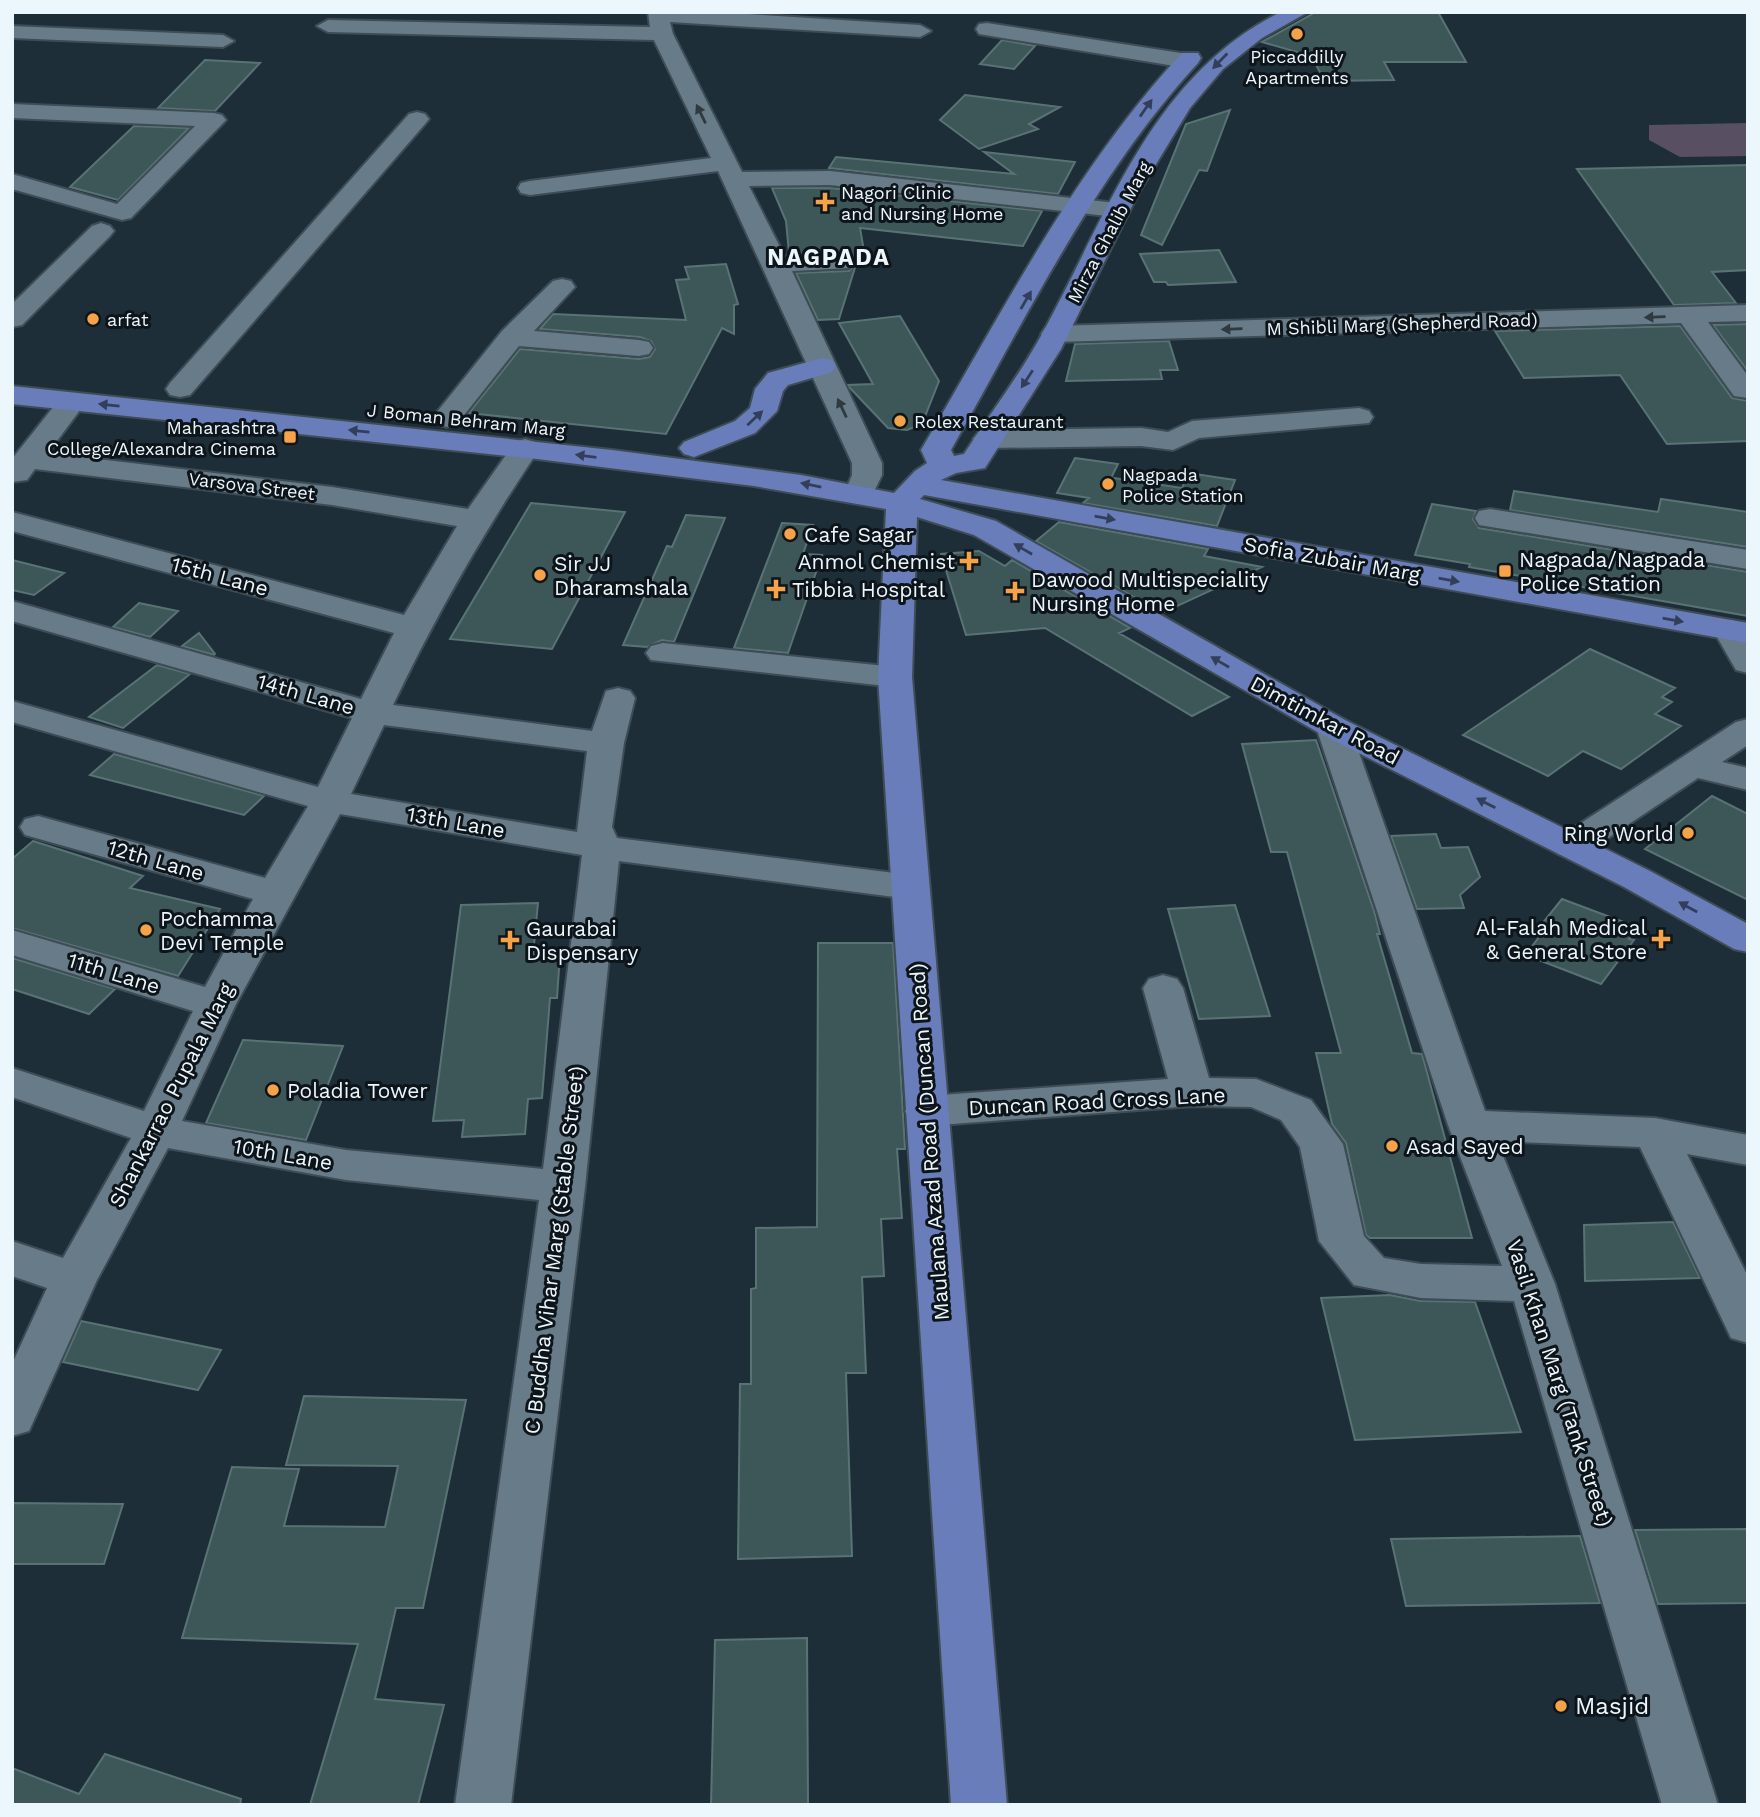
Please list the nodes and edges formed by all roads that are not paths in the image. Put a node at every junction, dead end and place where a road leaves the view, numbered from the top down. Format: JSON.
{"nodes":[{"id":1,"x":1254,"y":12,"type":"edge"},
{"id":2,"x":1298,"y":12,"type":"edge"},
{"id":3,"x":660,"y":20,"type":"edge"},
{"id":4,"x":328,"y":26,"type":"dead end"},
{"id":5,"x":987,"y":29,"type":"dead end"},
{"id":6,"x":920,"y":31,"type":"dead end"},
{"id":7,"x":12,"y":32,"type":"edge"},
{"id":8,"x":223,"y":41,"type":"dead end"},
{"id":9,"x":1187,"y":61,"type":"junction"},
{"id":10,"x":12,"y":111,"type":"edge"},
{"id":11,"x":416,"y":119,"type":"dead end"},
{"id":12,"x":729,"y":171,"type":"junction"},
{"id":13,"x":12,"y":181,"type":"edge"},
{"id":14,"x":530,"y":188,"type":"dead end"},
{"id":15,"x":1078,"y":206,"type":"junction"},
{"id":16,"x":1116,"y":210,"type":"junction"},
{"id":17,"x":101,"y":231,"type":"dead end"},
{"id":18,"x":775,"y":262,"type":"junction"},
{"id":19,"x":840,"y":262,"type":"dead end"},
{"id":20,"x":562,"y":287,"type":"dead end"},
{"id":21,"x":1748,"y":313,"type":"edge"},
{"id":22,"x":1689,"y":316,"type":"junction"},
{"id":23,"x":12,"y":319,"type":"edge"},
{"id":24,"x":1055,"y":334,"type":"junction"},
{"id":25,"x":512,"y":337,"type":"junction"},
{"id":26,"x":639,"y":348,"type":"dead end"},
{"id":27,"x":822,"y":366,"type":"junction"},
{"id":28,"x":12,"y":373,"type":"edge"},
{"id":29,"x":180,"y":389,"type":"junction"},
{"id":30,"x":1748,"y":390,"type":"edge"},
{"id":31,"x":12,"y":396,"type":"edge"},
{"id":32,"x":72,"y":402,"type":"junction"},
{"id":33,"x":1359,"y":417,"type":"dead end"},
{"id":34,"x":447,"y":418,"type":"junction"},
{"id":35,"x":988,"y":439,"type":"junction"},
{"id":36,"x":525,"y":448,"type":"junction"},
{"id":37,"x":695,"y":448,"type":"junction"},
{"id":38,"x":20,"y":469,"type":"edge"},
{"id":39,"x":863,"y":484,"type":"junction"},
{"id":40,"x":921,"y":484,"type":"junction"},
{"id":41,"x":1490,"y":518,"type":"dead end"},
{"id":42,"x":476,"y":520,"type":"junction"},
{"id":43,"x":20,"y":523,"type":"edge"},
{"id":44,"x":1748,"y":560,"type":"edge"},
{"id":45,"x":12,"y":611,"type":"edge"},
{"id":46,"x":413,"y":628,"type":"junction"},
{"id":47,"x":1739,"y":631,"type":"edge"},
{"id":48,"x":663,"y":653,"type":"dead end"},
{"id":49,"x":1748,"y":663,"type":"edge"},
{"id":50,"x":895,"y":677,"type":"junction"},
{"id":51,"x":618,"y":698,"type":"dead end"},
{"id":52,"x":12,"y":711,"type":"edge"},
{"id":53,"x":374,"y":713,"type":"junction"},
{"id":54,"x":1333,"y":727,"type":"junction"},
{"id":55,"x":1748,"y":729,"type":"edge"},
{"id":56,"x":606,"y":743,"type":"junction"},
{"id":57,"x":1694,"y":766,"type":"junction"},
{"id":58,"x":1748,"y":779,"type":"edge"},
{"id":59,"x":330,"y":801,"type":"junction"},
{"id":60,"x":38,"y":827,"type":"dead end"},
{"id":61,"x":1571,"y":846,"type":"junction"},
{"id":62,"x":602,"y":847,"type":"junction"},
{"id":63,"x":910,"y":887,"type":"junction"},
{"id":64,"x":275,"y":893,"type":"junction"},
{"id":65,"x":1748,"y":940,"type":"edge"},
{"id":66,"x":12,"y":942,"type":"edge"},
{"id":67,"x":1163,"y":988,"type":"dead end"},
{"id":68,"x":216,"y":1004,"type":"junction"},
{"id":69,"x":12,"y":1082,"type":"edge"},
{"id":70,"x":1192,"y":1092,"type":"junction"},
{"id":71,"x":926,"y":1111,"type":"junction"},
{"id":72,"x":1469,"y":1125,"type":"junction"},
{"id":73,"x":156,"y":1131,"type":"junction"},
{"id":74,"x":1655,"y":1133,"type":"junction"},
{"id":75,"x":1748,"y":1150,"type":"edge"},
{"id":76,"x":563,"y":1187,"type":"junction"},
{"id":77,"x":12,"y":1258,"type":"edge"},
{"id":78,"x":74,"y":1280,"type":"junction"},
{"id":79,"x":1532,"y":1284,"type":"junction"},
{"id":80,"x":1748,"y":1325,"type":"edge"},
{"id":81,"x":12,"y":1417,"type":"edge"},
{"id":82,"x":483,"y":1805,"type":"edge"},
{"id":83,"x":979,"y":1805,"type":"edge"},
{"id":84,"x":1690,"y":1805,"type":"edge"}],
"edges":[{"from":1,"to":9,"type":"main road","name":"Mirza Ghalib Marg"},
{"from":2,"to":16,"type":"main road","name":"Mirza Ghalib Marg","one_way":true},
{"from":3,"to":4,"type":"street"},
{"from":3,"to":6,"type":"street"},
{"from":12,"to":3,"type":"street","one_way":true},
{"from":5,"to":9,"type":"street"},
{"from":7,"to":8,"type":"street"},
{"from":15,"to":9,"type":"main road","name":"Mirza Ghalib Marg","one_way":true},
{"from":10,"to":13,"type":"street"},
{"from":11,"to":29,"type":"street"},
{"from":12,"to":14,"type":"street"},
{"from":12,"to":15,"type":"street"},
{"from":12,"to":18,"type":"street"},
{"from":15,"to":16,"type":"street"},
{"from":40,"to":15,"type":"main road","name":"Mirza Ghalib Marg","one_way":true},
{"from":16,"to":24,"type":"main road","name":"Mirza Ghalib Marg"},
{"from":17,"to":23,"type":"street"},
{"from":18,"to":19,"type":"street"},
{"from":18,"to":27,"type":"street"},
{"from":20,"to":25,"type":"street"},
{"from":21,"to":22,"type":"street","name":"M Shibli Marg (Shepherd Road)"},
{"from":22,"to":24,"type":"street","name":"M Shibli Marg (Shepherd Road)","one_way":true},
{"from":22,"to":30,"type":"street"},
{"from":24,"to":35,"type":"main road","name":"Mirza Ghalib Marg","one_way":true},
{"from":25,"to":26,"type":"street"},
{"from":25,"to":34,"type":"street"},
{"from":37,"to":27,"type":"main road","one_way":true},
{"from":39,"to":27,"type":"street","one_way":true},
{"from":28,"to":29,"type":"main road","name":"J Boman Behram Marg"},
{"from":29,"to":34,"type":"main road","name":"J Boman Behram Marg"},
{"from":31,"to":32,"type":"main road","name":"J Boman Behram Marg"},
{"from":36,"to":32,"type":"main road","name":"J Boman Behram Marg","one_way":true},
{"from":32,"to":38,"type":"street","name":"Varsova Street"},
{"from":33,"to":35,"type":"street"},
{"from":34,"to":37,"type":"main road","name":"J Boman Behram Marg"},
{"from":35,"to":40,"type":"main road","name":"Mirza Ghalib Marg"},
{"from":39,"to":36,"type":"main road","name":"J Boman Behram Marg","one_way":true},
{"from":36,"to":42,"type":"street","name":"Shankarrao Pupala Marg"},
{"from":37,"to":39,"type":"main road","name":"J Boman Behram Marg"},
{"from":38,"to":42,"type":"street","name":"Varsova Street"},
{"from":39,"to":40,"type":"main road","name":"J Boman Behram Marg"},
{"from":40,"to":47,"type":"main road","name":"Sofia Zubair Marg","one_way":true},
{"from":40,"to":50,"type":"main road","name":"Maulana Azad Road (Duncan Road)"},
{"from":54,"to":40,"type":"main road","name":"Dimtimkar Road","one_way":true},
{"from":41,"to":44,"type":"street"},
{"from":42,"to":46,"type":"street","name":"Shankarrao Pupala Marg"},
{"from":43,"to":46,"type":"street","name":"15th Lane"},
{"from":45,"to":53,"type":"street","name":"14th Lane"},
{"from":46,"to":53,"type":"street","name":"Shankarrao Pupala Marg"},
{"from":47,"to":49,"type":"street"},
{"from":48,"to":50,"type":"street"},
{"from":50,"to":63,"type":"main road","name":"Maulana Azad Road (Duncan Road)"},
{"from":51,"to":56,"type":"street","name":"C Buddha Vihar Marg (Stable Street)"},
{"from":52,"to":59,"type":"street","name":"13th Lane"},
{"from":53,"to":56,"type":"street","name":"14th Lane"},
{"from":53,"to":59,"type":"street","name":"Shankarrao Pupala Marg"},
{"from":61,"to":54,"type":"main road","name":"Dimtimkar Road","one_way":true},
{"from":54,"to":72,"type":"street","name":"Vasil Khan Marg (Tank Street)"},
{"from":55,"to":57,"type":"street"},
{"from":56,"to":62,"type":"street","name":"C Buddha Vihar Marg (Stable Street)"},
{"from":57,"to":58,"type":"street"},
{"from":57,"to":61,"type":"street"},
{"from":59,"to":62,"type":"street","name":"13th Lane"},
{"from":59,"to":64,"type":"street","name":"Shankarrao Pupala Marg"},
{"from":60,"to":64,"type":"street","name":"12th Lane"},
{"from":65,"to":61,"type":"main road","name":"Dimtimkar Road","one_way":true},
{"from":62,"to":63,"type":"street","name":"13th Lane"},
{"from":62,"to":76,"type":"street","name":"C Buddha Vihar Marg (Stable Street)"},
{"from":63,"to":71,"type":"main road","name":"Maulana Azad Road (Duncan Road)"},
{"from":64,"to":68,"type":"street","name":"Shankarrao Pupala Marg"},
{"from":66,"to":68,"type":"street","name":"11th Lane"},
{"from":67,"to":70,"type":"street"},
{"from":68,"to":73,"type":"street","name":"Shankarrao Pupala Marg"},
{"from":69,"to":73,"type":"street","name":"10th Lane"},
{"from":70,"to":71,"type":"street","name":"Duncan Road Cross Lane"},
{"from":70,"to":79,"type":"street","name":"Duncan Road Cross Lane"},
{"from":71,"to":83,"type":"main road","name":"Maulana Azad Road (Duncan Road)"},
{"from":72,"to":74,"type":"street"},
{"from":72,"to":79,"type":"street","name":"Vasil Khan Marg (Tank Street)"},
{"from":73,"to":76,"type":"street","name":"10th Lane"},
{"from":73,"to":78,"type":"street","name":"Shankarrao Pupala Marg"},
{"from":74,"to":75,"type":"street"},
{"from":74,"to":80,"type":"street"},
{"from":76,"to":82,"type":"street","name":"C Buddha Vihar Marg (Stable Street)"},
{"from":77,"to":78,"type":"street"},
{"from":78,"to":81,"type":"street","name":"Shankarrao Pupala Marg"},
{"from":79,"to":84,"type":"street","name":"Vasil Khan Marg (Tank Street)"}]}
